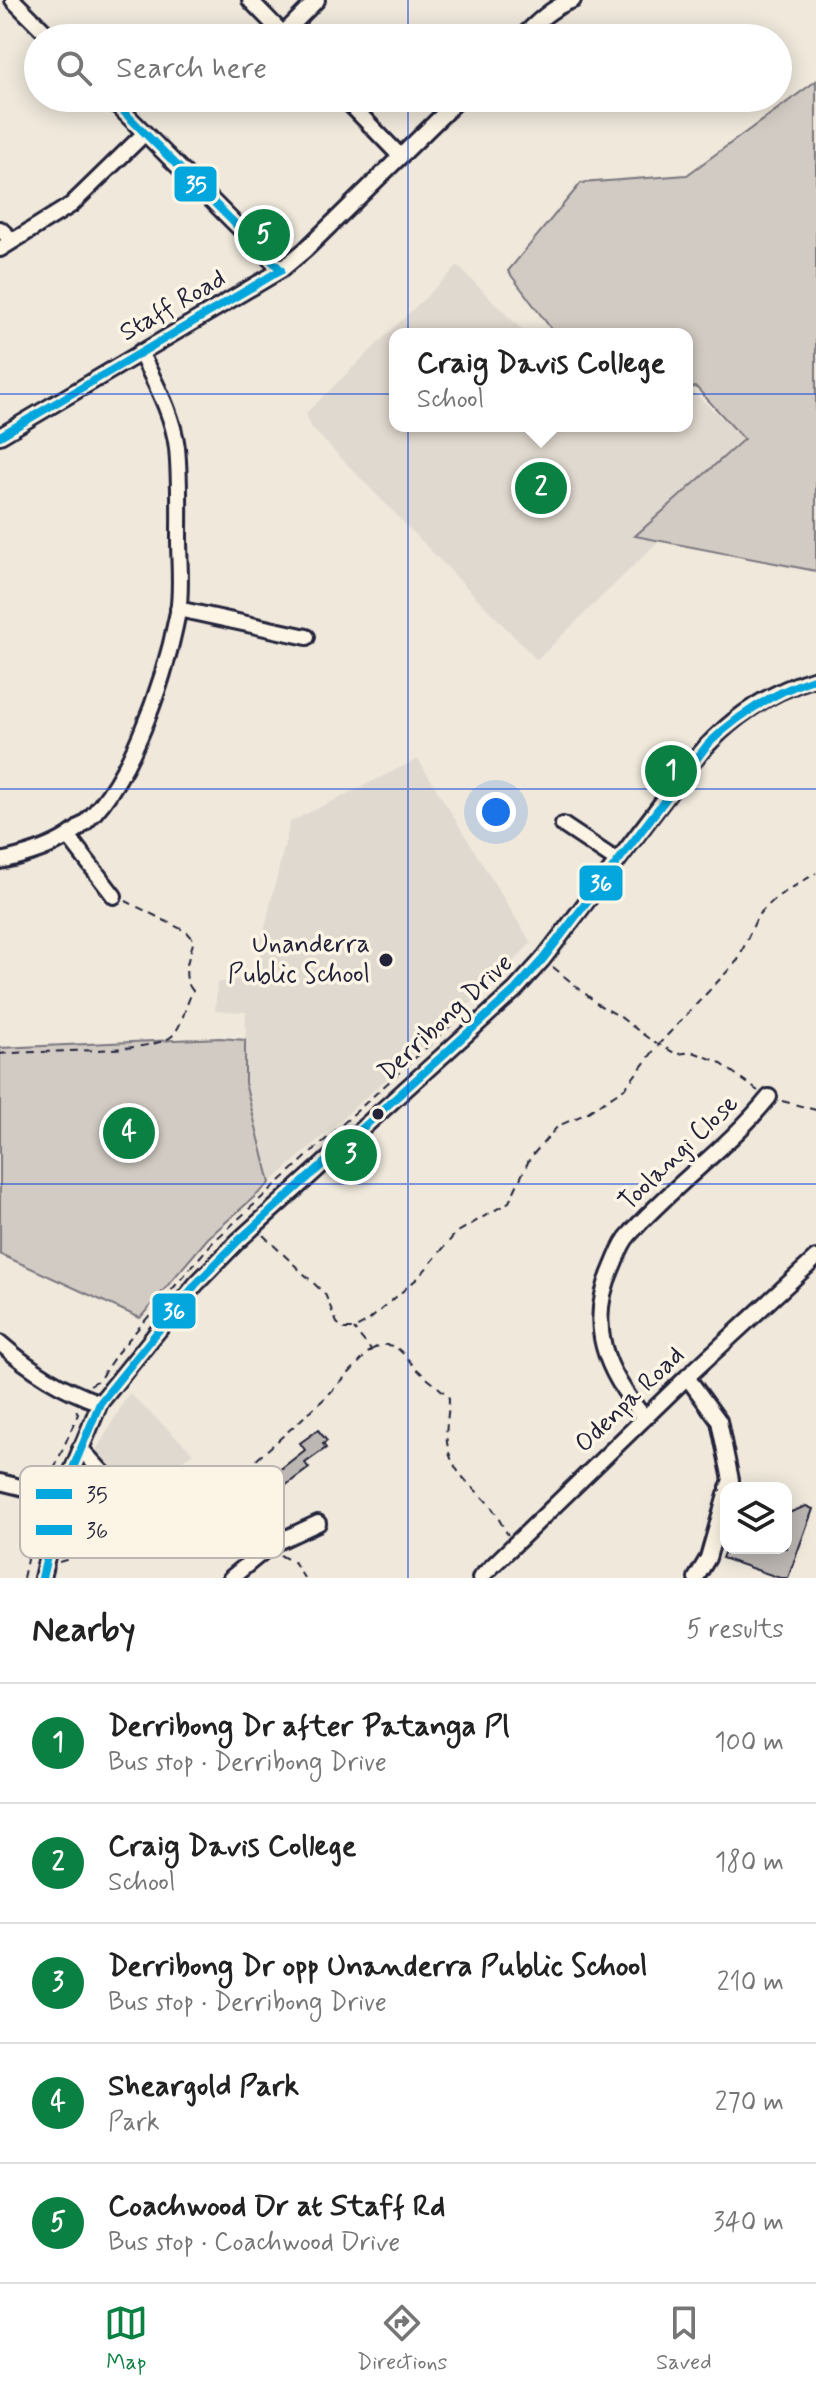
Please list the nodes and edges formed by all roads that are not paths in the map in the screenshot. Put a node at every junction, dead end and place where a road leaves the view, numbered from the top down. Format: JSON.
{"nodes":[{"id":1,"x":13,"y":0,"type":"edge"},
{"id":2,"x":250,"y":0,"type":"edge"},
{"id":3,"x":317,"y":0,"type":"edge"},
{"id":4,"x":566,"y":1,"type":"edge"},
{"id":5,"x":37,"y":24,"type":"edge"},
{"id":6,"x":273,"y":24,"type":"edge"},
{"id":7,"x":296,"y":24,"type":"edge"},
{"id":8,"x":536,"y":24,"type":"edge"},
{"id":9,"x":124,"y":112,"type":"edge"},
{"id":10,"x":358,"y":112,"type":"edge"},
{"id":11,"x":446,"y":112,"type":"edge"},
{"id":12,"x":145,"y":133,"type":"junction"},
{"id":13,"x":400,"y":156,"type":"junction"},
{"id":14,"x":0,"y":229,"type":"edge"},
{"id":15,"x":7,"y":245,"type":"edge"},
{"id":16,"x":281,"y":270,"type":"junction"},
{"id":17,"x":140,"y":352,"type":"junction"},
{"id":18,"x":0,"y":436,"type":"edge"},
{"id":19,"x":178,"y":609,"type":"junction"},
{"id":20,"x":307,"y":637,"type":"dead end"},
{"id":21,"x":816,"y":678,"type":"edge"},
{"id":22,"x":563,"y":825,"type":"dead end"},
{"id":23,"x":68,"y":836,"type":"junction"},
{"id":24,"x":0,"y":861,"type":"edge"},
{"id":25,"x":617,"y":861,"type":"junction"},
{"id":26,"x":114,"y":896,"type":"road end"},
{"id":27,"x":769,"y":1097,"type":"road end"},
{"id":28,"x":816,"y":1258,"type":"edge"},
{"id":29,"x":0,"y":1343,"type":"edge"},
{"id":30,"x":687,"y":1377,"type":"junction"},
{"id":31,"x":100,"y":1403,"type":"junction"},
{"id":32,"x":645,"y":1418,"type":"junction"},
{"id":33,"x":80,"y":1448,"type":"junction"},
{"id":34,"x":73,"y":1466,"type":"edge"},
{"id":35,"x":97,"y":1466,"type":"edge"},
{"id":36,"x":0,"y":1482,"type":"edge"},
{"id":37,"x":730,"y":1482,"type":"edge"},
{"id":38,"x":20,"y":1487,"type":"edge"},
{"id":39,"x":720,"y":1516,"type":"edge"},
{"id":40,"x":318,"y":1523,"type":"dead end"},
{"id":41,"x":284,"y":1540,"type":"edge"},
{"id":42,"x":46,"y":1558,"type":"edge"},
{"id":43,"x":255,"y":1558,"type":"edge"},
{"id":44,"x":42,"y":1578,"type":"edge"},
{"id":45,"x":231,"y":1578,"type":"edge"},
{"id":46,"x":480,"y":1578,"type":"edge"},
{"id":47,"x":696,"y":1578,"type":"edge"}],
"edges":[{"from":1,"to":5,"type":"street"},
{"from":2,"to":6,"type":"street"},
{"from":3,"to":7,"type":"street"},
{"from":4,"to":8,"type":"street"},
{"from":9,"to":12,"type":"street"},
{"from":10,"to":13,"type":"street"},
{"from":11,"to":13,"type":"street","name":"Staff Road"},
{"from":12,"to":15,"type":"street"},
{"from":12,"to":16,"type":"street"},
{"from":13,"to":16,"type":"street","name":"Staff Road"},
{"from":14,"to":15,"type":"street"},
{"from":16,"to":17,"type":"street","name":"Staff Road"},
{"from":17,"to":18,"type":"street","name":"Staff Road"},
{"from":17,"to":19,"type":"street"},
{"from":19,"to":20,"type":"street"},
{"from":19,"to":23,"type":"street"},
{"from":21,"to":25,"type":"street","name":"Derribong Drive"},
{"from":22,"to":25,"type":"street"},
{"from":23,"to":24,"type":"street"},
{"from":23,"to":26,"type":"street"},
{"from":25,"to":31,"type":"street","name":"Derribong Drive"},
{"from":27,"to":32,"type":"street","name":"Toolangi Close"},
{"from":28,"to":30,"type":"street","name":"Odenpa Road"},
{"from":29,"to":31,"type":"street"},
{"from":30,"to":32,"type":"street","name":"Odenpa Road"},
{"from":30,"to":37,"type":"street"},
{"from":31,"to":33,"type":"street","name":"Derribong Drive"},
{"from":32,"to":46,"type":"street","name":"Odenpa Road"},
{"from":33,"to":34,"type":"street","name":"Derribong Drive"},
{"from":33,"to":35,"type":"street"},
{"from":36,"to":38,"type":"street"},
{"from":39,"to":47,"type":"street"},
{"from":40,"to":41,"type":"street"},
{"from":42,"to":44,"type":"street","name":"Derribong Drive"},
{"from":43,"to":45,"type":"street"}]}
